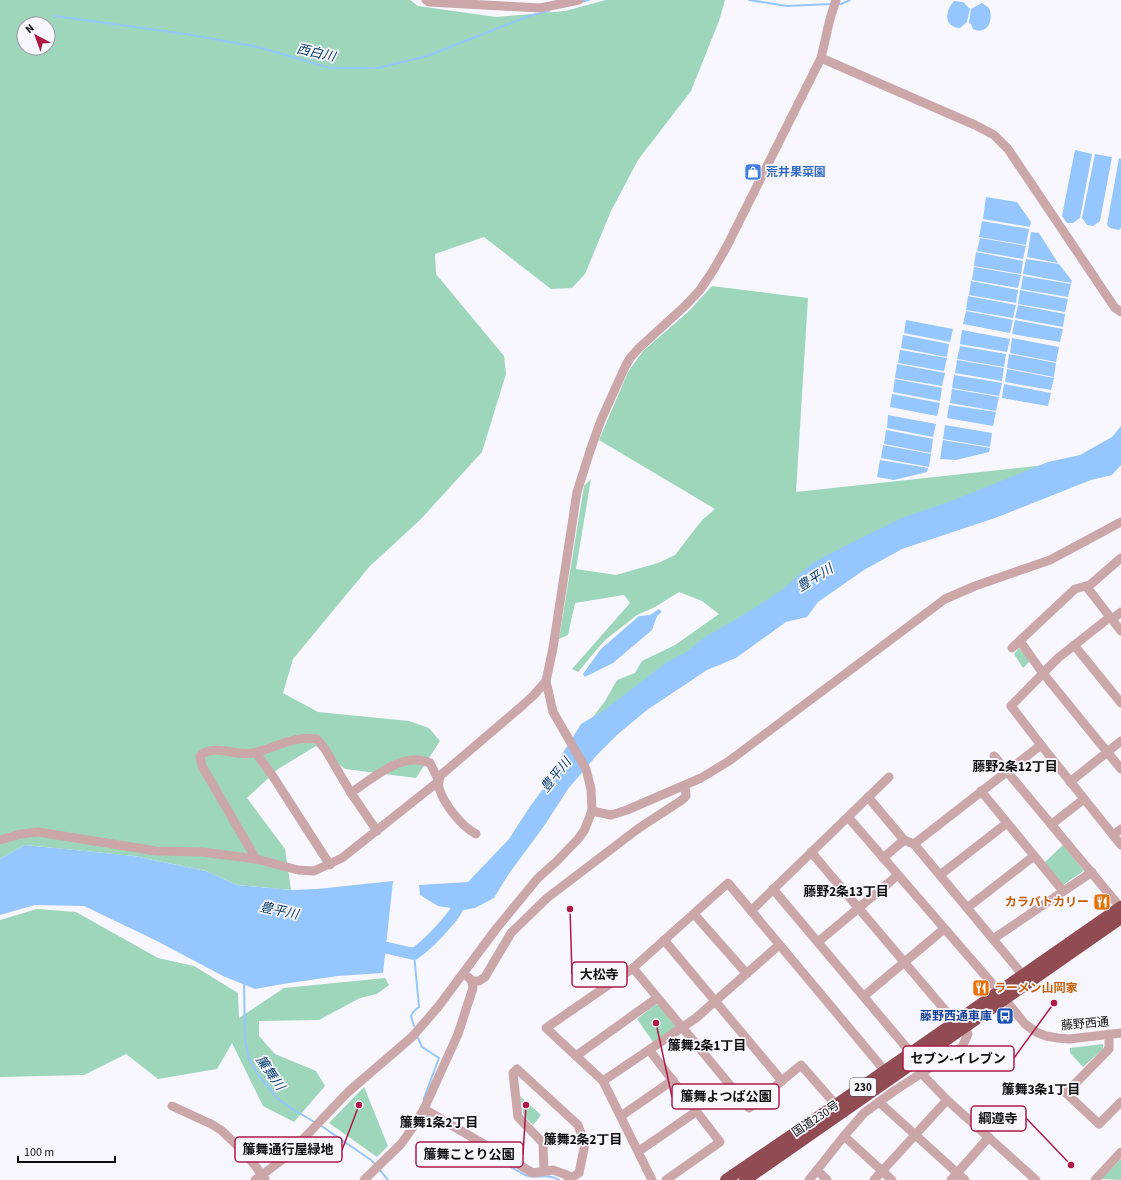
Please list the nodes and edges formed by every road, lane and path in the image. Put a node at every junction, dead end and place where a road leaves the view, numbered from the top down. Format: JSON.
{"nodes":[{"id":1,"x":425,"y":0,"type":"edge"},
{"id":2,"x":579,"y":0,"type":"edge"},
{"id":3,"x":836,"y":0,"type":"edge"},
{"id":4,"x":821,"y":58,"type":"junction"},
{"id":5,"x":1121,"y":312,"type":"edge"},
{"id":6,"x":1121,"y":522,"type":"edge"},
{"id":7,"x":1121,"y":558,"type":"edge"},
{"id":8,"x":1086,"y":586,"type":"junction"},
{"id":9,"x":1121,"y":612,"type":"edge"},
{"id":10,"x":1111,"y":618,"type":"junction"},
{"id":11,"x":1121,"y":631,"type":"edge"},
{"id":12,"x":1020,"y":641,"type":"junction"},
{"id":13,"x":1074,"y":645,"type":"junction"},
{"id":14,"x":1012,"y":648,"type":"dead end"},
{"id":15,"x":1042,"y":672,"type":"junction"},
{"id":16,"x":546,"y":681,"type":"junction"},
{"id":17,"x":1121,"y":703,"type":"edge"},
{"id":18,"x":1121,"y":741,"type":"edge"},
{"id":19,"x":1041,"y":745,"type":"junction"},
{"id":20,"x":1107,"y":752,"type":"junction"},
{"id":21,"x":256,"y":753,"type":"junction"},
{"id":22,"x":994,"y":756,"type":"dead end"},
{"id":23,"x":1121,"y":770,"type":"edge"},
{"id":24,"x":1008,"y":771,"type":"junction"},
{"id":25,"x":889,"y":777,"type":"dead end"},
{"id":26,"x":439,"y":781,"type":"junction"},
{"id":27,"x":1070,"y":782,"type":"junction"},
{"id":28,"x":685,"y":785,"type":"junction"},
{"id":29,"x":981,"y":791,"type":"junction"},
{"id":30,"x":351,"y":793,"type":"junction"},
{"id":31,"x":868,"y":797,"type":"junction"},
{"id":32,"x":1084,"y":800,"type":"junction"},
{"id":33,"x":592,"y":806,"type":"junction"},
{"id":34,"x":848,"y":817,"type":"junction"},
{"id":35,"x":1007,"y":823,"type":"junction"},
{"id":36,"x":1052,"y":824,"type":"junction"},
{"id":37,"x":1121,"y":829,"type":"edge"},
{"id":38,"x":377,"y":831,"type":"junction"},
{"id":39,"x":476,"y":834,"type":"dead end"},
{"id":40,"x":1113,"y":835,"type":"junction"},
{"id":41,"x":0,"y":840,"type":"edge"},
{"id":42,"x":904,"y":840,"type":"junction"},
{"id":43,"x":914,"y":844,"type":"junction"},
{"id":44,"x":1121,"y":845,"type":"edge"},
{"id":45,"x":812,"y":852,"type":"junction"},
{"id":46,"x":1034,"y":856,"type":"junction"},
{"id":47,"x":883,"y":858,"type":"junction"},
{"id":48,"x":256,"y":859,"type":"junction"},
{"id":49,"x":330,"y":865,"type":"junction"},
{"id":50,"x":1092,"y":872,"type":"junction"},
{"id":51,"x":898,"y":875,"type":"junction"},
{"id":52,"x":940,"y":875,"type":"junction"},
{"id":53,"x":773,"y":889,"type":"junction"},
{"id":54,"x":1064,"y":891,"type":"junction"},
{"id":55,"x":859,"y":908,"type":"junction"},
{"id":56,"x":967,"y":908,"type":"junction"},
{"id":57,"x":1121,"y":910,"type":"edge"},
{"id":58,"x":751,"y":911,"type":"junction"},
{"id":59,"x":694,"y":914,"type":"junction"},
{"id":60,"x":944,"y":928,"type":"junction"},
{"id":61,"x":993,"y":939,"type":"junction"},
{"id":62,"x":664,"y":940,"type":"junction"},
{"id":63,"x":818,"y":942,"type":"junction"},
{"id":64,"x":779,"y":945,"type":"junction"},
{"id":65,"x":904,"y":962,"type":"junction"},
{"id":66,"x":633,"y":968,"type":"junction"},
{"id":67,"x":465,"y":973,"type":"junction"},
{"id":68,"x":747,"y":974,"type":"junction"},
{"id":69,"x":1026,"y":979,"type":"junction"},
{"id":70,"x":472,"y":981,"type":"junction"},
{"id":71,"x":864,"y":996,"type":"junction"},
{"id":72,"x":1002,"y":996,"type":"junction"},
{"id":73,"x":657,"y":998,"type":"junction"},
{"id":74,"x":715,"y":1002,"type":"junction"},
{"id":75,"x":960,"y":1023,"type":"junction"},
{"id":76,"x":682,"y":1028,"type":"junction"},
{"id":77,"x":1121,"y":1033,"type":"edge"},
{"id":78,"x":1109,"y":1034,"type":"junction"},
{"id":79,"x":650,"y":1051,"type":"junction"},
{"id":80,"x":911,"y":1053,"type":"junction"},
{"id":81,"x":576,"y":1056,"type":"junction"},
{"id":82,"x":886,"y":1071,"type":"junction"},
{"id":83,"x":921,"y":1073,"type":"junction"},
{"id":84,"x":673,"y":1080,"type":"junction"},
{"id":85,"x":603,"y":1081,"type":"junction"},
{"id":86,"x":782,"y":1082,"type":"junction"},
{"id":87,"x":948,"y":1100,"type":"junction"},
{"id":88,"x":879,"y":1102,"type":"junction"},
{"id":89,"x":836,"y":1105,"type":"junction"},
{"id":90,"x":172,"y":1106,"type":"dead end"},
{"id":91,"x":1119,"y":1107,"type":"edge"},
{"id":92,"x":424,"y":1109,"type":"junction"},
{"id":93,"x":697,"y":1111,"type":"junction"},
{"id":94,"x":621,"y":1116,"type":"junction"},
{"id":95,"x":916,"y":1135,"type":"junction"},
{"id":96,"x":844,"y":1136,"type":"junction"},
{"id":97,"x":989,"y":1137,"type":"junction"},
{"id":98,"x":638,"y":1152,"type":"junction"},
{"id":99,"x":1121,"y":1152,"type":"edge"},
{"id":100,"x":817,"y":1170,"type":"junction"},
{"id":101,"x":544,"y":1171,"type":"junction"},
{"id":102,"x":882,"y":1171,"type":"junction"},
{"id":103,"x":954,"y":1177,"type":"edge"},
{"id":104,"x":261,"y":1179,"type":"edge"},
{"id":105,"x":366,"y":1179,"type":"edge"},
{"id":106,"x":1031,"y":1179,"type":"edge"},
{"id":107,"x":569,"y":1180,"type":"edge"},
{"id":108,"x":652,"y":1180,"type":"edge"},
{"id":109,"x":666,"y":1180,"type":"edge"},
{"id":110,"x":726,"y":1180,"type":"edge"},
{"id":111,"x":745,"y":1180,"type":"edge"},
{"id":112,"x":809,"y":1180,"type":"edge"},
{"id":113,"x":827,"y":1180,"type":"edge"},
{"id":114,"x":874,"y":1180,"type":"edge"},
{"id":115,"x":892,"y":1180,"type":"edge"},
{"id":116,"x":964,"y":1180,"type":"edge"},
{"id":117,"x":1096,"y":1180,"type":"edge"}],
"edges":[{"from":1,"to":2,"type":"street"},
{"from":3,"to":4,"type":"street"},
{"from":4,"to":5,"type":"street"},
{"from":4,"to":16,"type":"street"},
{"from":6,"to":28,"type":"street"},
{"from":7,"to":8,"type":"street"},
{"from":8,"to":10,"type":"street"},
{"from":8,"to":12,"type":"street"},
{"from":9,"to":10,"type":"street"},
{"from":10,"to":11,"type":"street"},
{"from":10,"to":13,"type":"street"},
{"from":12,"to":14,"type":"street"},
{"from":12,"to":15,"type":"street"},
{"from":13,"to":15,"type":"street"},
{"from":13,"to":17,"type":"street"},
{"from":15,"to":19,"type":"street"},
{"from":15,"to":20,"type":"street"},
{"from":16,"to":26,"type":"street"},
{"from":16,"to":33,"type":"street"},
{"from":18,"to":20,"type":"street"},
{"from":19,"to":24,"type":"street"},
{"from":19,"to":27,"type":"street"},
{"from":20,"to":23,"type":"street"},
{"from":20,"to":27,"type":"street"},
{"from":21,"to":30,"type":"street"},
{"from":21,"to":48,"type":"street"},
{"from":21,"to":49,"type":"street"},
{"from":22,"to":24,"type":"street"},
{"from":24,"to":29,"type":"street"},
{"from":24,"to":36,"type":"street"},
{"from":25,"to":31,"type":"street"},
{"from":26,"to":30,"type":"street"},
{"from":26,"to":38,"type":"street"},
{"from":26,"to":39,"type":"street"},
{"from":27,"to":32,"type":"street"},
{"from":28,"to":33,"type":"street"},
{"from":28,"to":70,"type":"street"},
{"from":29,"to":35,"type":"street"},
{"from":29,"to":43,"type":"street"},
{"from":30,"to":38,"type":"street"},
{"from":31,"to":34,"type":"street"},
{"from":31,"to":42,"type":"street"},
{"from":32,"to":36,"type":"street"},
{"from":32,"to":40,"type":"street"},
{"from":33,"to":67,"type":"street"},
{"from":34,"to":45,"type":"street"},
{"from":34,"to":47,"type":"street","name":"藤野西通"},
{"from":35,"to":46,"type":"street"},
{"from":35,"to":52,"type":"street"},
{"from":36,"to":50,"type":"street"},
{"from":37,"to":40,"type":"street"},
{"from":38,"to":49,"type":"street"},
{"from":40,"to":44,"type":"street"},
{"from":41,"to":48,"type":"street"},
{"from":42,"to":43,"type":"street"},
{"from":42,"to":47,"type":"street"},
{"from":43,"to":52,"type":"street"},
{"from":45,"to":53,"type":"street"},
{"from":45,"to":55,"type":"street"},
{"from":46,"to":54,"type":"street"},
{"from":46,"to":56,"type":"street"},
{"from":47,"to":51,"type":"street","name":"藤野西通"},
{"from":48,"to":49,"type":"street"},
{"from":50,"to":54,"type":"street"},
{"from":50,"to":57,"type":"street"},
{"from":51,"to":55,"type":"street"},
{"from":51,"to":60,"type":"street","name":"藤野西通"},
{"from":52,"to":56,"type":"street"},
{"from":53,"to":58,"type":"street"},
{"from":53,"to":63,"type":"street"},
{"from":54,"to":61,"type":"street"},
{"from":55,"to":63,"type":"street"},
{"from":55,"to":65,"type":"street"},
{"from":56,"to":61,"type":"street"},
{"from":57,"to":69,"type":"highway","name":"国道230号","number":"230"},
{"from":58,"to":59,"type":"street"},
{"from":58,"to":64,"type":"street"},
{"from":59,"to":62,"type":"street"},
{"from":59,"to":68,"type":"street"},
{"from":60,"to":65,"type":"street"},
{"from":60,"to":72,"type":"street","name":"藤野西通"},
{"from":61,"to":69,"type":"street"},
{"from":62,"to":66,"type":"street"},
{"from":62,"to":74,"type":"street"},
{"from":63,"to":71,"type":"street"},
{"from":64,"to":68,"type":"street"},
{"from":64,"to":82,"type":"street"},
{"from":65,"to":71,"type":"street"},
{"from":65,"to":75,"type":"street"},
{"from":66,"to":73,"type":"street"},
{"from":66,"to":81,"type":"street"},
{"from":67,"to":70,"type":"street"},
{"from":67,"to":104,"type":"street"},
{"from":68,"to":74,"type":"street"},
{"from":69,"to":72,"type":"highway","name":"国道230号","number":"230"},
{"from":70,"to":92,"type":"street"},
{"from":71,"to":80,"type":"street"},
{"from":72,"to":75,"type":"highway","name":"国道230号","number":"230"},
{"from":72,"to":78,"type":"street","name":"藤野西通"},
{"from":73,"to":76,"type":"street"},
{"from":73,"to":81,"type":"street"},
{"from":74,"to":76,"type":"street"},
{"from":74,"to":86,"type":"street"},
{"from":75,"to":80,"type":"highway","name":"国道230号","number":"230"},
{"from":75,"to":83,"type":"street"},
{"from":75,"to":111,"type":"highway","name":"国道230号","number":"230"},
{"from":76,"to":79,"type":"street"},
{"from":76,"to":86,"type":"street"},
{"from":77,"to":78,"type":"street","name":"藤野西通"},
{"from":78,"to":91,"type":"street"},
{"from":79,"to":84,"type":"street"},
{"from":79,"to":85,"type":"street"},
{"from":80,"to":82,"type":"highway","name":"国道230号","number":"230"},
{"from":81,"to":85,"type":"street"},
{"from":82,"to":89,"type":"highway","name":"国道230号","number":"230"},
{"from":83,"to":87,"type":"street"},
{"from":83,"to":88,"type":"street"},
{"from":84,"to":93,"type":"street"},
{"from":84,"to":94,"type":"street"},
{"from":85,"to":94,"type":"street"},
{"from":86,"to":89,"type":"street"},
{"from":87,"to":95,"type":"street"},
{"from":87,"to":97,"type":"street"},
{"from":88,"to":95,"type":"street"},
{"from":88,"to":96,"type":"street"},
{"from":89,"to":110,"type":"highway","name":"国道230号","number":"230"},
{"from":90,"to":104,"type":"street"},
{"from":92,"to":101,"type":"street"},
{"from":92,"to":105,"type":"street"},
{"from":93,"to":98,"type":"street"},
{"from":93,"to":109,"type":"street"},
{"from":94,"to":98,"type":"street"},
{"from":95,"to":102,"type":"street"},
{"from":95,"to":103,"type":"street"},
{"from":96,"to":100,"type":"street"},
{"from":96,"to":102,"type":"street"},
{"from":97,"to":103,"type":"street"},
{"from":97,"to":106,"type":"street"},
{"from":98,"to":108,"type":"street"},
{"from":99,"to":117,"type":"street"},
{"from":100,"to":112,"type":"street"},
{"from":100,"to":113,"type":"street"},
{"from":101,"to":107,"type":"street"},
{"from":101,"to":107,"type":"street"},
{"from":102,"to":114,"type":"street"},
{"from":102,"to":115,"type":"street"},
{"from":103,"to":116,"type":"street"}]}
